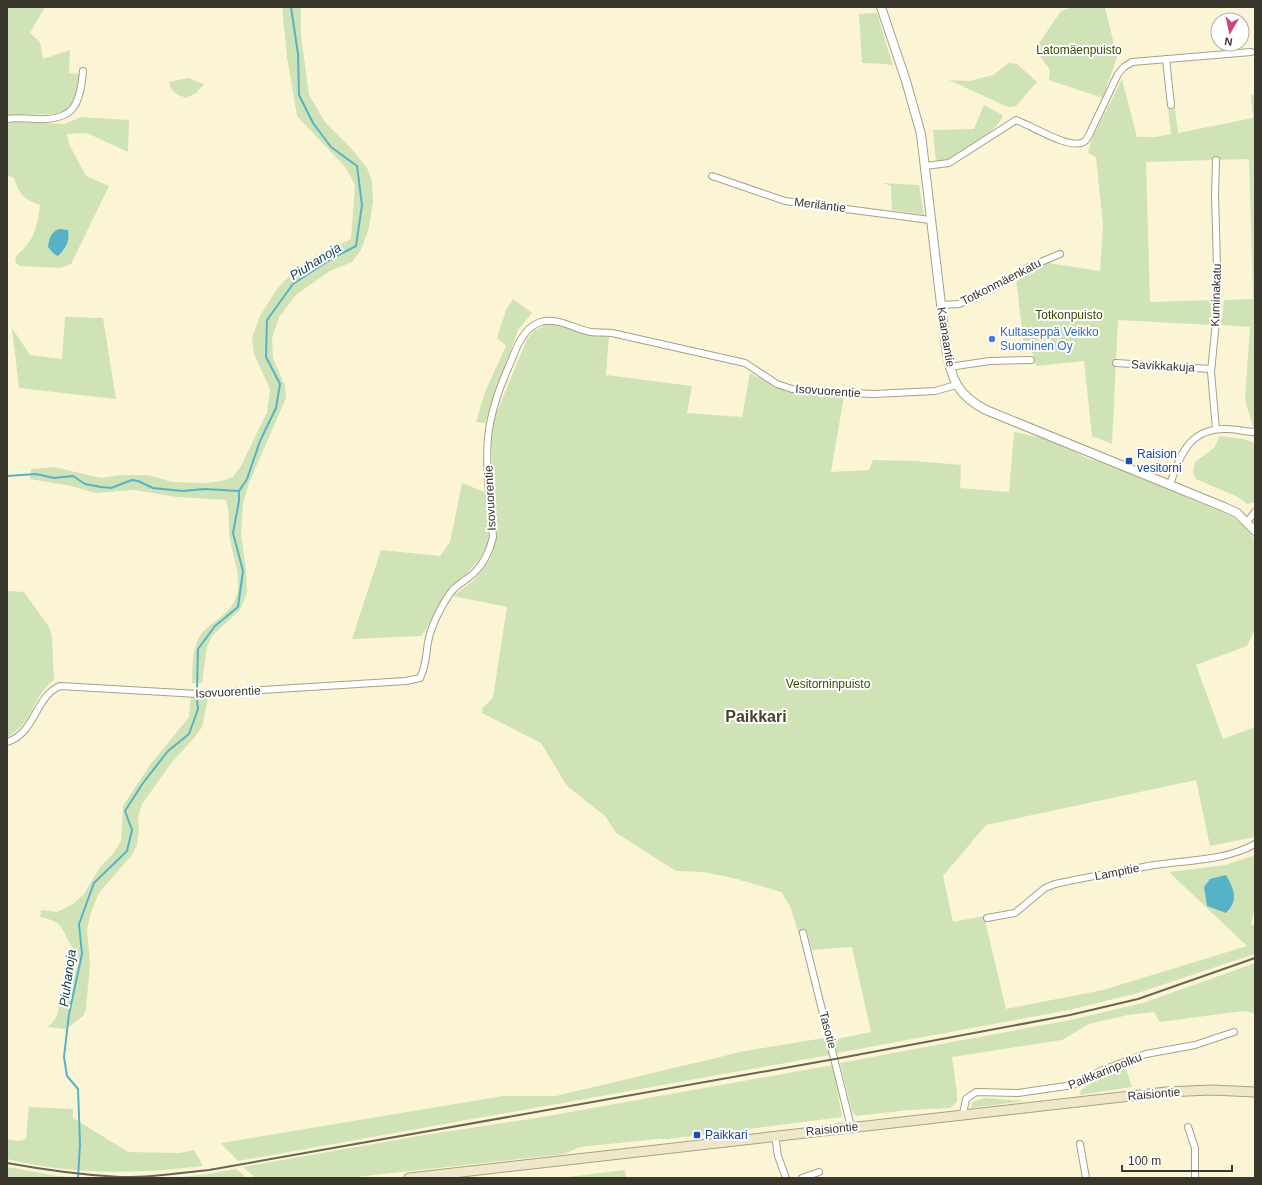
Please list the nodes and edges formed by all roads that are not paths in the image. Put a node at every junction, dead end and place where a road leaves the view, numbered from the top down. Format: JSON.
{"nodes":[{"id":1,"x":881,"y":7,"type":"edge"},
{"id":2,"x":1251,"y":52,"type":"dead end"},
{"id":3,"x":1166,"y":59,"type":"junction"},
{"id":4,"x":83,"y":71,"type":"dead end"},
{"id":5,"x":1171,"y":105,"type":"dead end"},
{"id":6,"x":7,"y":119,"type":"edge"},
{"id":7,"x":1216,"y":160,"type":"dead end"},
{"id":8,"x":925,"y":166,"type":"junction"},
{"id":9,"x":712,"y":176,"type":"dead end"},
{"id":10,"x":930,"y":220,"type":"junction"},
{"id":11,"x":1060,"y":254,"type":"dead end"},
{"id":12,"x":941,"y":305,"type":"junction"},
{"id":13,"x":1031,"y":360,"type":"dead end"},
{"id":14,"x":1116,"y":363,"type":"dead end"},
{"id":15,"x":949,"y":367,"type":"junction"},
{"id":16,"x":1211,"y":369,"type":"junction"},
{"id":17,"x":956,"y":385,"type":"junction"},
{"id":18,"x":1216,"y":429,"type":"junction"},
{"id":19,"x":1255,"y":432,"type":"edge"},
{"id":20,"x":1170,"y":484,"type":"junction"},
{"id":21,"x":1255,"y":512,"type":"edge"},
{"id":22,"x":1247,"y":522,"type":"junction"},
{"id":23,"x":1255,"y":531,"type":"edge"},
{"id":24,"x":7,"y":742,"type":"edge"},
{"id":25,"x":1255,"y":844,"type":"edge"},
{"id":26,"x":987,"y":918,"type":"dead end"},
{"id":27,"x":803,"y":933,"type":"dead end"},
{"id":28,"x":1234,"y":1032,"type":"dead end"},
{"id":29,"x":1255,"y":1092,"type":"edge"},
{"id":30,"x":964,"y":1114,"type":"junction"},
{"id":31,"x":851,"y":1127,"type":"junction"},
{"id":32,"x":1188,"y":1127,"type":"dead end"},
{"id":33,"x":775,"y":1136,"type":"junction"},
{"id":34,"x":1080,"y":1144,"type":"dead end"},
{"id":35,"x":819,"y":1172,"type":"dead end"},
{"id":36,"x":410,"y":1178,"type":"edge"},
{"id":37,"x":786,"y":1178,"type":"edge"},
{"id":38,"x":802,"y":1178,"type":"edge"},
{"id":39,"x":1086,"y":1178,"type":"edge"},
{"id":40,"x":1195,"y":1178,"type":"edge"}],
"edges":[{"from":1,"to":8,"type":"street","name":"Kaanaantie"},
{"from":2,"to":3,"type":"street"},
{"from":3,"to":5,"type":"street"},
{"from":3,"to":8,"type":"street"},
{"from":4,"to":6,"type":"street"},
{"from":7,"to":16,"type":"street","name":"Kuminakatu"},
{"from":8,"to":10,"type":"street","name":"Kaanaantie"},
{"from":9,"to":10,"type":"street","name":"Meriläntie"},
{"from":10,"to":12,"type":"street","name":"Kaanaantie"},
{"from":11,"to":12,"type":"street","name":"Totkonmäenkatu"},
{"from":12,"to":15,"type":"street","name":"Kaanaantie"},
{"from":13,"to":15,"type":"street"},
{"from":14,"to":16,"type":"street","name":"Savikkakuja"},
{"from":15,"to":17,"type":"street","name":"Kaanaantie"},
{"from":16,"to":18,"type":"street","name":"Kuminakatu"},
{"from":17,"to":20,"type":"street","name":"Kaanaantie"},
{"from":17,"to":24,"type":"street","name":"Isovuorentie"},
{"from":18,"to":19,"type":"street"},
{"from":18,"to":20,"type":"street"},
{"from":20,"to":22,"type":"street","name":"Kaanaantie"},
{"from":21,"to":22,"type":"street"},
{"from":22,"to":23,"type":"street","name":"Kaanaantie"},
{"from":25,"to":26,"type":"street","name":"Lampitie"},
{"from":27,"to":31,"type":"street","name":"Tasotie"},
{"from":28,"to":30,"type":"street","name":"Paikkarinpolku"},
{"from":29,"to":30,"type":"main road","name":"Raisiontie"},
{"from":30,"to":31,"type":"main road","name":"Raisiontie"},
{"from":31,"to":33,"type":"main road","name":"Raisiontie"},
{"from":32,"to":40,"type":"street"},
{"from":33,"to":36,"type":"main road","name":"Raisiontie"},
{"from":33,"to":37,"type":"street"},
{"from":34,"to":39,"type":"street"},
{"from":35,"to":38,"type":"street"}]}
